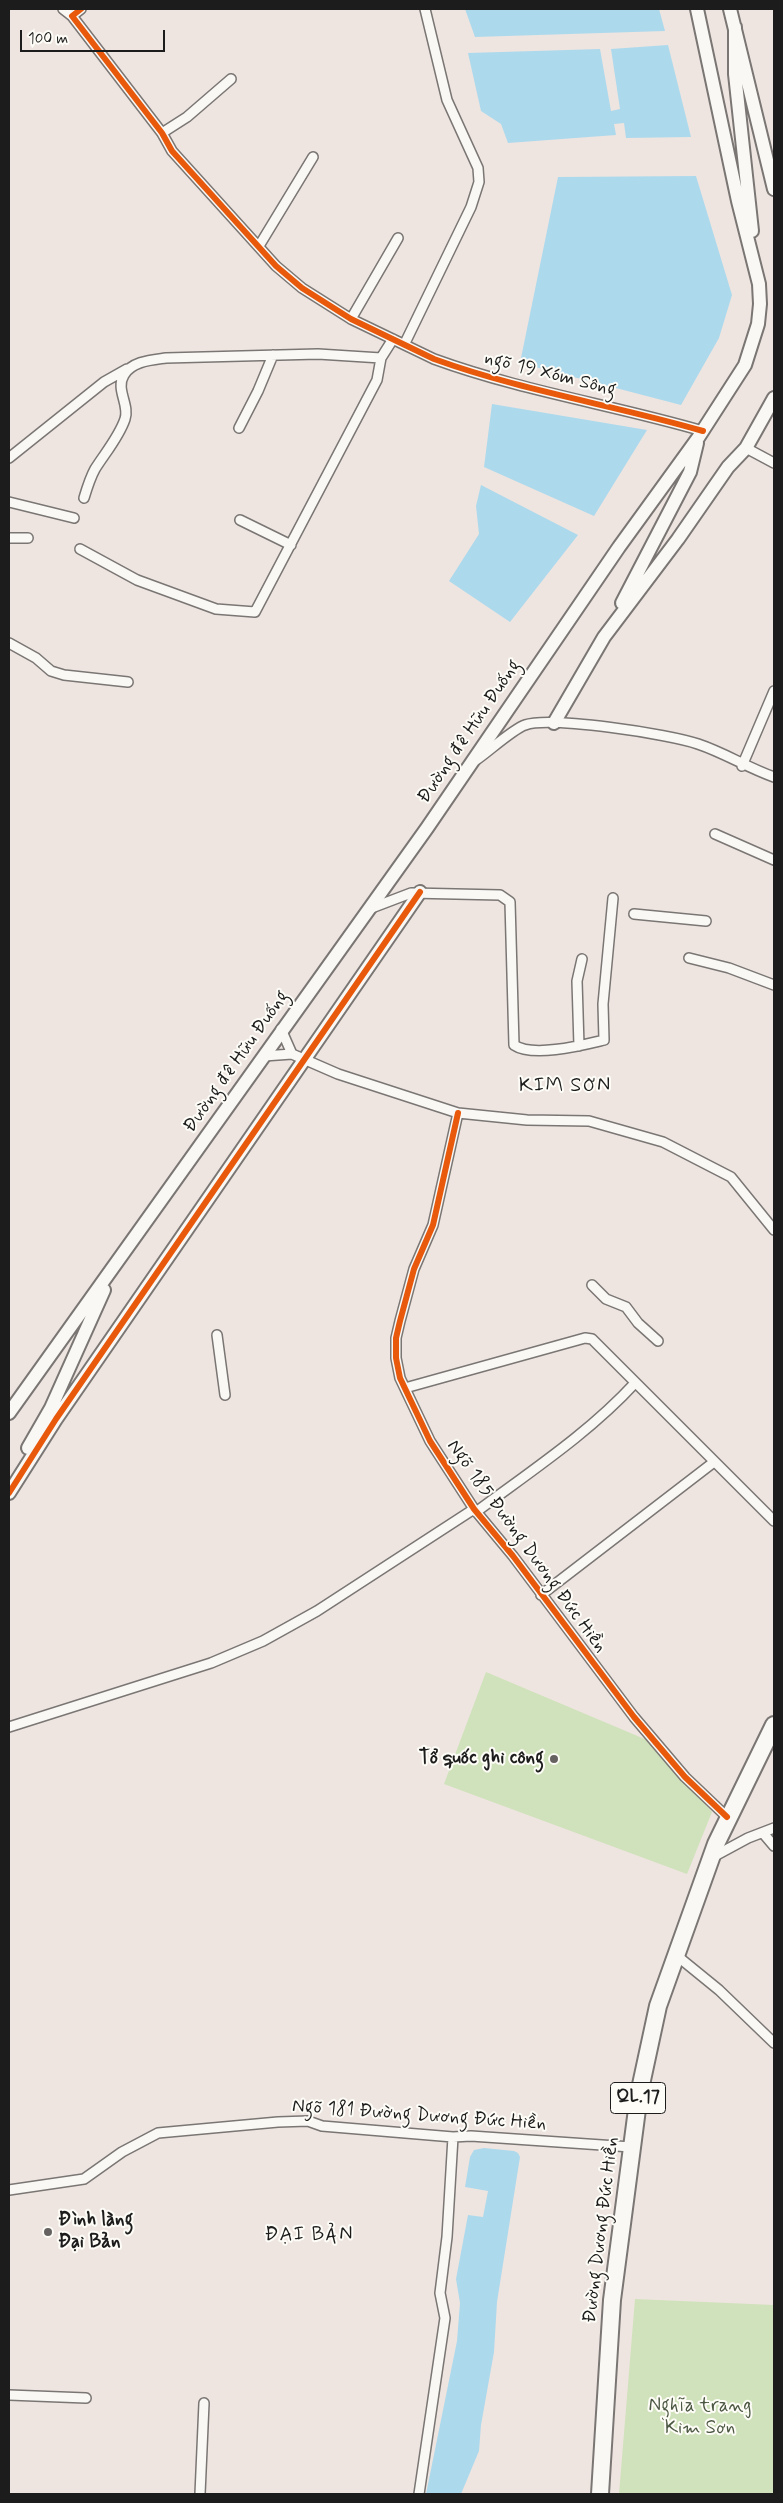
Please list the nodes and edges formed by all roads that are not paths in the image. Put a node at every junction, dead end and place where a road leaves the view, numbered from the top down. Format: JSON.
{"nodes":[{"id":1,"x":63,"y":9,"type":"edge"},
{"id":2,"x":81,"y":9,"type":"edge"},
{"id":3,"x":425,"y":9,"type":"edge"},
{"id":4,"x":697,"y":9,"type":"edge"},
{"id":5,"x":730,"y":9,"type":"edge"},
{"id":6,"x":72,"y":16,"type":"junction"},
{"id":7,"x":734,"y":27,"type":"junction"},
{"id":8,"x":231,"y":78,"type":"dead end"},
{"id":9,"x":162,"y":133,"type":"junction"},
{"id":10,"x":313,"y":157,"type":"dead end"},
{"id":11,"x":774,"y":189,"type":"edge"},
{"id":12,"x":398,"y":238,"type":"dead end"},
{"id":13,"x":259,"y":246,"type":"junction"},
{"id":14,"x":756,"y":265,"type":"junction"},
{"id":15,"x":351,"y":319,"type":"junction"},
{"id":16,"x":393,"y":339,"type":"junction"},
{"id":17,"x":405,"y":344,"type":"junction"},
{"id":18,"x":273,"y":355,"type":"junction"},
{"id":19,"x":381,"y":358,"type":"junction"},
{"id":20,"x":132,"y":367,"type":"junction"},
{"id":21,"x":774,"y":398,"type":"edge"},
{"id":22,"x":239,"y":428,"type":"dead end"},
{"id":23,"x":701,"y":435,"type":"junction"},
{"id":24,"x":746,"y":448,"type":"junction"},
{"id":25,"x":9,"y":458,"type":"edge"},
{"id":26,"x":774,"y":463,"type":"edge"},
{"id":27,"x":84,"y":498,"type":"dead end"},
{"id":28,"x":9,"y":502,"type":"edge"},
{"id":29,"x":74,"y":518,"type":"dead end"},
{"id":30,"x":240,"y":520,"type":"dead end"},
{"id":31,"x":9,"y":538,"type":"edge"},
{"id":32,"x":28,"y":538,"type":"dead end"},
{"id":33,"x":291,"y":545,"type":"junction"},
{"id":34,"x":80,"y":549,"type":"dead end"},
{"id":35,"x":604,"y":637,"type":"junction"},
{"id":36,"x":9,"y":643,"type":"edge"},
{"id":37,"x":128,"y":682,"type":"dead end"},
{"id":38,"x":774,"y":691,"type":"edge"},
{"id":39,"x":554,"y":723,"type":"junction"},
{"id":40,"x":471,"y":763,"type":"junction"},
{"id":41,"x":742,"y":765,"type":"junction"},
{"id":42,"x":774,"y":777,"type":"edge"},
{"id":43,"x":715,"y":834,"type":"dead end"},
{"id":44,"x":774,"y":860,"type":"edge"},
{"id":45,"x":420,"y":892,"type":"junction"},
{"id":46,"x":613,"y":898,"type":"dead end"},
{"id":47,"x":369,"y":909,"type":"junction"},
{"id":48,"x":634,"y":914,"type":"dead end"},
{"id":49,"x":706,"y":921,"type":"dead end"},
{"id":50,"x":689,"y":958,"type":"dead end"},
{"id":51,"x":582,"y":959,"type":"dead end"},
{"id":52,"x":774,"y":984,"type":"edge"},
{"id":53,"x":281,"y":1029,"type":"junction"},
{"id":54,"x":580,"y":1046,"type":"junction"},
{"id":55,"x":292,"y":1054,"type":"junction"},
{"id":56,"x":264,"y":1056,"type":"junction"},
{"id":57,"x":304,"y":1060,"type":"junction"},
{"id":58,"x":458,"y":1113,"type":"junction"},
{"id":59,"x":774,"y":1230,"type":"edge"},
{"id":60,"x":114,"y":1268,"type":"junction"},
{"id":61,"x":592,"y":1285,"type":"dead end"},
{"id":62,"x":217,"y":1335,"type":"dead end"},
{"id":63,"x":658,"y":1340,"type":"dead end"},
{"id":64,"x":635,"y":1383,"type":"junction"},
{"id":65,"x":405,"y":1388,"type":"junction"},
{"id":66,"x":225,"y":1395,"type":"dead end"},
{"id":67,"x":9,"y":1413,"type":"edge"},
{"id":68,"x":714,"y":1462,"type":"junction"},
{"id":69,"x":9,"y":1483,"type":"edge"},
{"id":70,"x":9,"y":1493,"type":"edge"},
{"id":71,"x":475,"y":1510,"type":"junction"},
{"id":72,"x":774,"y":1521,"type":"edge"},
{"id":73,"x":541,"y":1595,"type":"junction"},
{"id":74,"x":774,"y":1725,"type":"edge"},
{"id":75,"x":9,"y":1727,"type":"edge"},
{"id":76,"x":728,"y":1817,"type":"junction"},
{"id":77,"x":774,"y":1828,"type":"edge"},
{"id":78,"x":763,"y":1833,"type":"junction"},
{"id":79,"x":774,"y":1846,"type":"edge"},
{"id":80,"x":711,"y":1858,"type":"junction"},
{"id":81,"x":676,"y":1955,"type":"junction"},
{"id":82,"x":774,"y":2042,"type":"edge"},
{"id":83,"x":453,"y":2137,"type":"junction"},
{"id":84,"x":631,"y":2148,"type":"junction"},
{"id":85,"x":9,"y":2190,"type":"edge"},
{"id":86,"x":9,"y":2395,"type":"edge"},
{"id":87,"x":86,"y":2398,"type":"dead end"},
{"id":88,"x":204,"y":2403,"type":"dead end"},
{"id":89,"x":200,"y":2494,"type":"edge"},
{"id":90,"x":418,"y":2494,"type":"edge"},
{"id":91,"x":600,"y":2494,"type":"edge"}],
"edges":[{"from":1,"to":6,"type":"street","name":"ngõ 19 Xóm Sông"},
{"from":2,"to":6,"type":"street"},
{"from":3,"to":17,"type":"street"},
{"from":4,"to":14,"type":"main road","name":"Đường đê Hữu Đuống"},
{"from":5,"to":7,"type":"main road"},
{"from":6,"to":9,"type":"street","name":"ngõ 19 Xóm Sông"},
{"from":7,"to":11,"type":"main road"},
{"from":7,"to":14,"type":"main road"},
{"from":8,"to":9,"type":"street"},
{"from":9,"to":13,"type":"street","name":"ngõ 19 Xóm Sông"},
{"from":10,"to":13,"type":"street"},
{"from":12,"to":15,"type":"street"},
{"from":13,"to":15,"type":"street","name":"ngõ 19 Xóm Sông"},
{"from":14,"to":23,"type":"main road","name":"Đường đê Hữu Đuống"},
{"from":15,"to":16,"type":"street","name":"ngõ 19 Xóm Sông"},
{"from":16,"to":17,"type":"street","name":"ngõ 19 Xóm Sông"},
{"from":16,"to":19,"type":"street"},
{"from":17,"to":23,"type":"street","name":"ngõ 19 Xóm Sông"},
{"from":18,"to":19,"type":"street"},
{"from":18,"to":20,"type":"street"},
{"from":18,"to":22,"type":"street"},
{"from":19,"to":33,"type":"street"},
{"from":20,"to":25,"type":"street"},
{"from":20,"to":27,"type":"street"},
{"from":21,"to":24,"type":"main road"},
{"from":23,"to":35,"type":"main road"},
{"from":23,"to":40,"type":"main road","name":"Đường đê Hữu Đuống"},
{"from":24,"to":26,"type":"street"},
{"from":24,"to":35,"type":"main road"},
{"from":28,"to":29,"type":"street"},
{"from":30,"to":33,"type":"street"},
{"from":31,"to":32,"type":"street"},
{"from":33,"to":34,"type":"street"},
{"from":35,"to":39,"type":"main road"},
{"from":36,"to":37,"type":"street"},
{"from":38,"to":41,"type":"street"},
{"from":39,"to":40,"type":"street"},
{"from":39,"to":41,"type":"street"},
{"from":40,"to":47,"type":"main road","name":"Đường đê Hữu Đuống"},
{"from":41,"to":42,"type":"street"},
{"from":43,"to":44,"type":"street"},
{"from":45,"to":47,"type":"street"},
{"from":45,"to":54,"type":"street"},
{"from":45,"to":57,"type":"main road"},
{"from":46,"to":54,"type":"street"},
{"from":47,"to":53,"type":"main road","name":"Đường đê Hữu Đuống"},
{"from":48,"to":49,"type":"street"},
{"from":50,"to":52,"type":"street"},
{"from":51,"to":54,"type":"street"},
{"from":53,"to":55,"type":"street"},
{"from":53,"to":56,"type":"main road","name":"Đường đê Hữu Đuống"},
{"from":55,"to":56,"type":"street"},
{"from":55,"to":57,"type":"street"},
{"from":56,"to":60,"type":"main road","name":"Đường đê Hữu Đuống"},
{"from":57,"to":58,"type":"street"},
{"from":57,"to":70,"type":"main road"},
{"from":58,"to":59,"type":"street"},
{"from":58,"to":65,"type":"street","name":"Ngõ 185 Đường Dương Đức Hiền"},
{"from":60,"to":67,"type":"main road","name":"Đường đê Hữu Đuống"},
{"from":60,"to":69,"type":"main road"},
{"from":61,"to":63,"type":"street"},
{"from":62,"to":66,"type":"street"},
{"from":64,"to":65,"type":"street"},
{"from":64,"to":68,"type":"street"},
{"from":64,"to":71,"type":"street"},
{"from":65,"to":71,"type":"street","name":"Ngõ 185 Đường Dương Đức Hiền"},
{"from":68,"to":72,"type":"street"},
{"from":68,"to":73,"type":"street"},
{"from":71,"to":73,"type":"street","name":"Ngõ 185 Đường Dương Đức Hiền"},
{"from":71,"to":75,"type":"street"},
{"from":73,"to":76,"type":"street","name":"Ngõ 185 Đường Dương Đức Hiền"},
{"from":74,"to":76,"type":"highway","name":"Đường Dương Đức Hiền","number":"QL.17"},
{"from":76,"to":80,"type":"highway","name":"Đường Dương Đức Hiền","number":"QL.17"},
{"from":77,"to":78,"type":"street"},
{"from":78,"to":79,"type":"street"},
{"from":78,"to":80,"type":"street"},
{"from":80,"to":81,"type":"highway","name":"Đường Dương Đức Hiền","number":"QL.17"},
{"from":81,"to":82,"type":"street"},
{"from":81,"to":84,"type":"highway","name":"Đường Dương Đức Hiền","number":"QL.17"},
{"from":83,"to":84,"type":"street","name":"Ngõ 181 Đường Dương Đức Hiền"},
{"from":83,"to":85,"type":"street","name":"Ngõ 181 Đường Dương Đức Hiền"},
{"from":83,"to":90,"type":"street"},
{"from":84,"to":91,"type":"highway","name":"Đường Dương Đức Hiền","number":"QL.17"},
{"from":86,"to":87,"type":"street"},
{"from":88,"to":89,"type":"street"}]}
